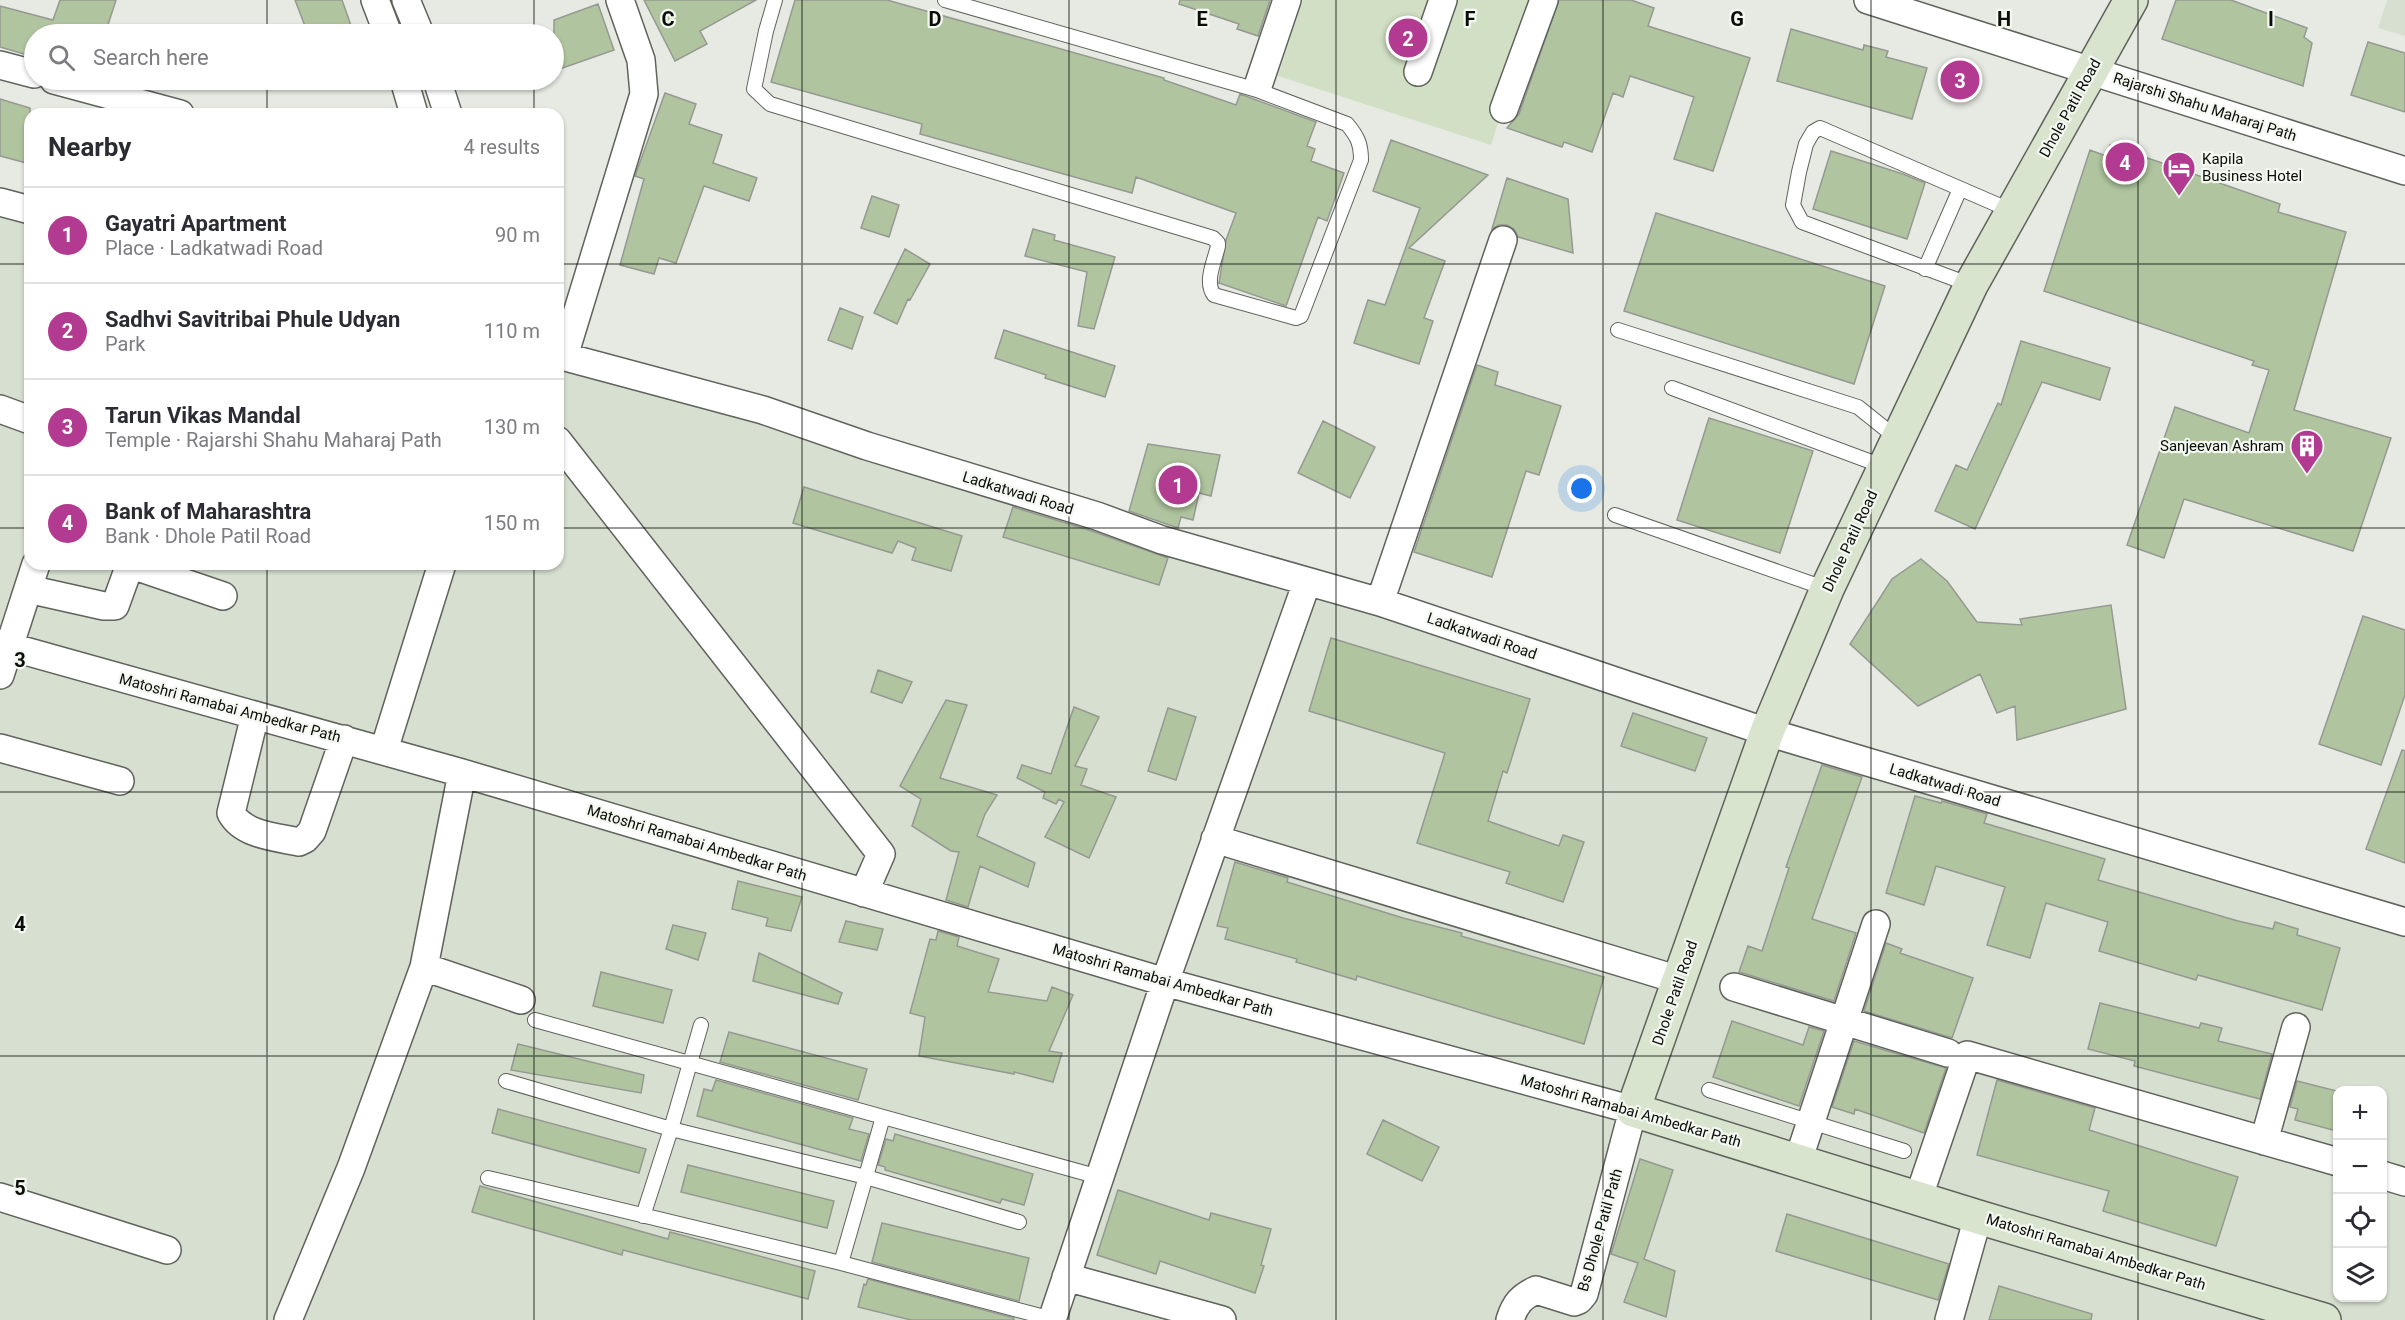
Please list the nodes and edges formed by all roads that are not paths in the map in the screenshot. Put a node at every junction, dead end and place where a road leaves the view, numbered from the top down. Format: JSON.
{"nodes":[{"id":1,"x":375,"y":0,"type":"edge"},
{"id":2,"x":406,"y":0,"type":"edge"},
{"id":3,"x":620,"y":0,"type":"edge"},
{"id":4,"x":775,"y":0,"type":"edge"},
{"id":5,"x":945,"y":0,"type":"edge"},
{"id":6,"x":1287,"y":0,"type":"edge"},
{"id":7,"x":1443,"y":0,"type":"edge"},
{"id":8,"x":1544,"y":0,"type":"edge"},
{"id":9,"x":2131,"y":0,"type":"edge"},
{"id":10,"x":1879,"y":2,"type":"edge"},
{"id":11,"x":384,"y":24,"type":"edge"},
{"id":12,"x":416,"y":24,"type":"edge"},
{"id":13,"x":0,"y":65,"type":"edge"},
{"id":14,"x":2092,"y":70,"type":"junction"},
{"id":15,"x":24,"y":71,"type":"edge"},
{"id":16,"x":1418,"y":72,"type":"dead end"},
{"id":17,"x":1258,"y":87,"type":"junction"},
{"id":18,"x":84,"y":90,"type":"edge"},
{"id":19,"x":407,"y":90,"type":"edge"},
{"id":20,"x":440,"y":90,"type":"edge"},
{"id":21,"x":138,"y":108,"type":"edge"},
{"id":22,"x":412,"y":108,"type":"edge"},
{"id":23,"x":446,"y":108,"type":"edge"},
{"id":24,"x":1504,"y":109,"type":"dead end"},
{"id":25,"x":2405,"y":171,"type":"edge"},
{"id":26,"x":1960,"y":189,"type":"junction"},
{"id":27,"x":0,"y":202,"type":"edge"},
{"id":28,"x":24,"y":208,"type":"edge"},
{"id":29,"x":2013,"y":211,"type":"junction"},
{"id":30,"x":1503,"y":240,"type":"dead end"},
{"id":31,"x":1925,"y":268,"type":"junction"},
{"id":32,"x":1971,"y":285,"type":"junction"},
{"id":33,"x":1618,"y":330,"type":"dead end"},
{"id":34,"x":564,"y":346,"type":"edge"},
{"id":35,"x":564,"y":356,"type":"edge"},
{"id":36,"x":1672,"y":388,"type":"dead end"},
{"id":37,"x":0,"y":409,"type":"edge"},
{"id":38,"x":24,"y":418,"type":"edge"},
{"id":39,"x":564,"y":449,"type":"edge"},
{"id":40,"x":1891,"y":453,"type":"junction"},
{"id":41,"x":1615,"y":515,"type":"dead end"},
{"id":42,"x":128,"y":570,"type":"edge"},
{"id":43,"x":147,"y":570,"type":"edge"},
{"id":44,"x":440,"y":570,"type":"edge"},
{"id":45,"x":32,"y":576,"type":"edge"},
{"id":46,"x":1307,"y":582,"type":"junction"},
{"id":47,"x":1827,"y":589,"type":"junction"},
{"id":48,"x":223,"y":596,"type":"dead end"},
{"id":49,"x":1380,"y":602,"type":"junction"},
{"id":50,"x":4,"y":646,"type":"edge"},
{"id":51,"x":0,"y":675,"type":"edge"},
{"id":52,"x":255,"y":715,"type":"junction"},
{"id":53,"x":1767,"y":732,"type":"junction"},
{"id":54,"x":344,"y":739,"type":"junction"},
{"id":55,"x":0,"y":748,"type":"edge"},
{"id":56,"x":384,"y":750,"type":"junction"},
{"id":57,"x":462,"y":773,"type":"junction"},
{"id":58,"x":120,"y":781,"type":"dead end"},
{"id":59,"x":1215,"y":839,"type":"junction"},
{"id":60,"x":864,"y":893,"type":"junction"},
{"id":61,"x":2405,"y":922,"type":"edge"},
{"id":62,"x":1876,"y":924,"type":"dead end"},
{"id":63,"x":424,"y":967,"type":"junction"},
{"id":64,"x":1679,"y":980,"type":"junction"},
{"id":65,"x":1165,"y":982,"type":"junction"},
{"id":66,"x":1734,"y":987,"type":"dead end"},
{"id":67,"x":528,"y":1010,"type":"joint"},
{"id":68,"x":1844,"y":1021,"type":"junction"},
{"id":69,"x":701,"y":1025,"type":"dead end"},
{"id":70,"x":2296,"y":1027,"type":"dead end"},
{"id":71,"x":1948,"y":1053,"type":"dead end"},
{"id":72,"x":690,"y":1064,"type":"junction"},
{"id":73,"x":506,"y":1081,"type":"dead end"},
{"id":74,"x":1709,"y":1090,"type":"dead end"},
{"id":75,"x":1634,"y":1110,"type":"junction"},
{"id":76,"x":883,"y":1117,"type":"junction"},
{"id":77,"x":1810,"y":1122,"type":"junction"},
{"id":78,"x":671,"y":1129,"type":"junction"},
{"id":79,"x":2264,"y":1141,"type":"junction"},
{"id":80,"x":1904,"y":1151,"type":"dead end"},
{"id":81,"x":1798,"y":1161,"type":"junction"},
{"id":82,"x":2333,"y":1161,"type":"edge"},
{"id":83,"x":866,"y":1177,"type":"junction"},
{"id":84,"x":1100,"y":1177,"type":"junction"},
{"id":85,"x":2387,"y":1177,"type":"edge"},
{"id":86,"x":488,"y":1178,"type":"dead end"},
{"id":87,"x":2405,"y":1182,"type":"edge"},
{"id":88,"x":0,"y":1197,"type":"edge"},
{"id":89,"x":1918,"y":1199,"type":"junction"},
{"id":90,"x":643,"y":1216,"type":"junction"},
{"id":91,"x":1978,"y":1217,"type":"junction"},
{"id":92,"x":1019,"y":1222,"type":"dead end"},
{"id":93,"x":167,"y":1250,"type":"dead end"},
{"id":94,"x":841,"y":1263,"type":"junction"},
{"id":95,"x":1066,"y":1277,"type":"junction"},
{"id":96,"x":1052,"y":1319,"type":"edge"},
{"id":97,"x":288,"y":1320,"type":"edge"},
{"id":98,"x":1222,"y":1320,"type":"edge"},
{"id":99,"x":1510,"y":1320,"type":"edge"},
{"id":100,"x":1949,"y":1320,"type":"edge"},
{"id":101,"x":2324,"y":1320,"type":"edge"}],
"edges":[{"from":1,"to":11,"type":"street"},
{"from":2,"to":12,"type":"street"},
{"from":3,"to":34,"type":"street"},
{"from":4,"to":17,"type":"lane"},
{"from":5,"to":17,"type":"lane"},
{"from":6,"to":17,"type":"street"},
{"from":7,"to":16,"type":"street"},
{"from":8,"to":24,"type":"street"},
{"from":9,"to":14,"type":"street","name":"Dhole Patil Road"},
{"from":10,"to":14,"type":"street","name":"Rajarshi Shahu Maharaj Path"},
{"from":13,"to":15,"type":"street"},
{"from":14,"to":25,"type":"street","name":"Rajarshi Shahu Maharaj Path"},
{"from":14,"to":29,"type":"street","name":"Dhole Patil Road"},
{"from":18,"to":21,"type":"street"},
{"from":19,"to":22,"type":"street"},
{"from":20,"to":23,"type":"street"},
{"from":26,"to":29,"type":"lane"},
{"from":26,"to":31,"type":"lane"},
{"from":26,"to":31,"type":"lane"},
{"from":27,"to":28,"type":"street"},
{"from":29,"to":32,"type":"street","name":"Dhole Patil Road"},
{"from":30,"to":49,"type":"street"},
{"from":31,"to":32,"type":"lane"},
{"from":32,"to":40,"type":"street","name":"Dhole Patil Road"},
{"from":33,"to":40,"type":"lane"},
{"from":35,"to":46,"type":"street","name":"Ladkatwadi Road"},
{"from":36,"to":40,"type":"lane"},
{"from":37,"to":38,"type":"street"},
{"from":39,"to":60,"type":"street"},
{"from":40,"to":47,"type":"street","name":"Dhole Patil Road"},
{"from":41,"to":47,"type":"lane"},
{"from":42,"to":45,"type":"street"},
{"from":43,"to":48,"type":"street"},
{"from":44,"to":56,"type":"street"},
{"from":45,"to":50,"type":"street"},
{"from":46,"to":49,"type":"street","name":"Ladkatwadi Road"},
{"from":46,"to":59,"type":"street"},
{"from":47,"to":53,"type":"street","name":"Dhole Patil Road"},
{"from":49,"to":53,"type":"street","name":"Ladkatwadi Road"},
{"from":50,"to":51,"type":"street"},
{"from":50,"to":52,"type":"street","name":"Matoshri Ramabai Ambedkar Path"},
{"from":52,"to":54,"type":"street","name":"Matoshri Ramabai Ambedkar Path"},
{"from":52,"to":54,"type":"street"},
{"from":53,"to":61,"type":"street","name":"Ladkatwadi Road"},
{"from":53,"to":64,"type":"street","name":"Dhole Patil Road"},
{"from":54,"to":56,"type":"street","name":"Matoshri Ramabai Ambedkar Path"},
{"from":55,"to":58,"type":"street"},
{"from":56,"to":57,"type":"street","name":"Matoshri Ramabai Ambedkar Path"},
{"from":57,"to":60,"type":"street","name":"Matoshri Ramabai Ambedkar Path"},
{"from":57,"to":63,"type":"street"},
{"from":59,"to":64,"type":"street"},
{"from":59,"to":65,"type":"street"},
{"from":60,"to":65,"type":"street","name":"Matoshri Ramabai Ambedkar Path"},
{"from":62,"to":68,"type":"street"},
{"from":63,"to":67,"type":"street"},
{"from":63,"to":97,"type":"street"},
{"from":64,"to":75,"type":"street","name":"Dhole Patil Road"},
{"from":65,"to":75,"type":"street","name":"Matoshri Ramabai Ambedkar Path"},
{"from":65,"to":84,"type":"street"},
{"from":66,"to":68,"type":"street"},
{"from":67,"to":72,"type":"lane"},
{"from":68,"to":71,"type":"street"},
{"from":68,"to":77,"type":"street"},
{"from":69,"to":72,"type":"lane"},
{"from":70,"to":79,"type":"street"},
{"from":72,"to":76,"type":"lane"},
{"from":72,"to":78,"type":"lane"},
{"from":73,"to":78,"type":"lane"},
{"from":74,"to":77,"type":"lane"},
{"from":75,"to":81,"type":"street","name":"Matoshri Ramabai Ambedkar Path"},
{"from":75,"to":99,"type":"street","name":"Bs Dhole Patil Path"},
{"from":76,"to":83,"type":"lane"},
{"from":76,"to":84,"type":"lane"},
{"from":77,"to":80,"type":"lane"},
{"from":77,"to":81,"type":"street"},
{"from":78,"to":83,"type":"lane"},
{"from":78,"to":90,"type":"lane"},
{"from":79,"to":82,"type":"street"},
{"from":79,"to":89,"type":"street"},
{"from":81,"to":89,"type":"street","name":"Matoshri Ramabai Ambedkar Path"},
{"from":83,"to":92,"type":"lane"},
{"from":83,"to":94,"type":"lane"},
{"from":84,"to":95,"type":"street"},
{"from":85,"to":87,"type":"street"},
{"from":86,"to":90,"type":"lane"},
{"from":88,"to":93,"type":"street"},
{"from":89,"to":91,"type":"street","name":"Matoshri Ramabai Ambedkar Path"},
{"from":90,"to":94,"type":"lane"},
{"from":91,"to":100,"type":"street"},
{"from":91,"to":101,"type":"street","name":"Matoshri Ramabai Ambedkar Path"},
{"from":94,"to":96,"type":"lane"},
{"from":95,"to":96,"type":"street"},
{"from":95,"to":98,"type":"street"}]}
